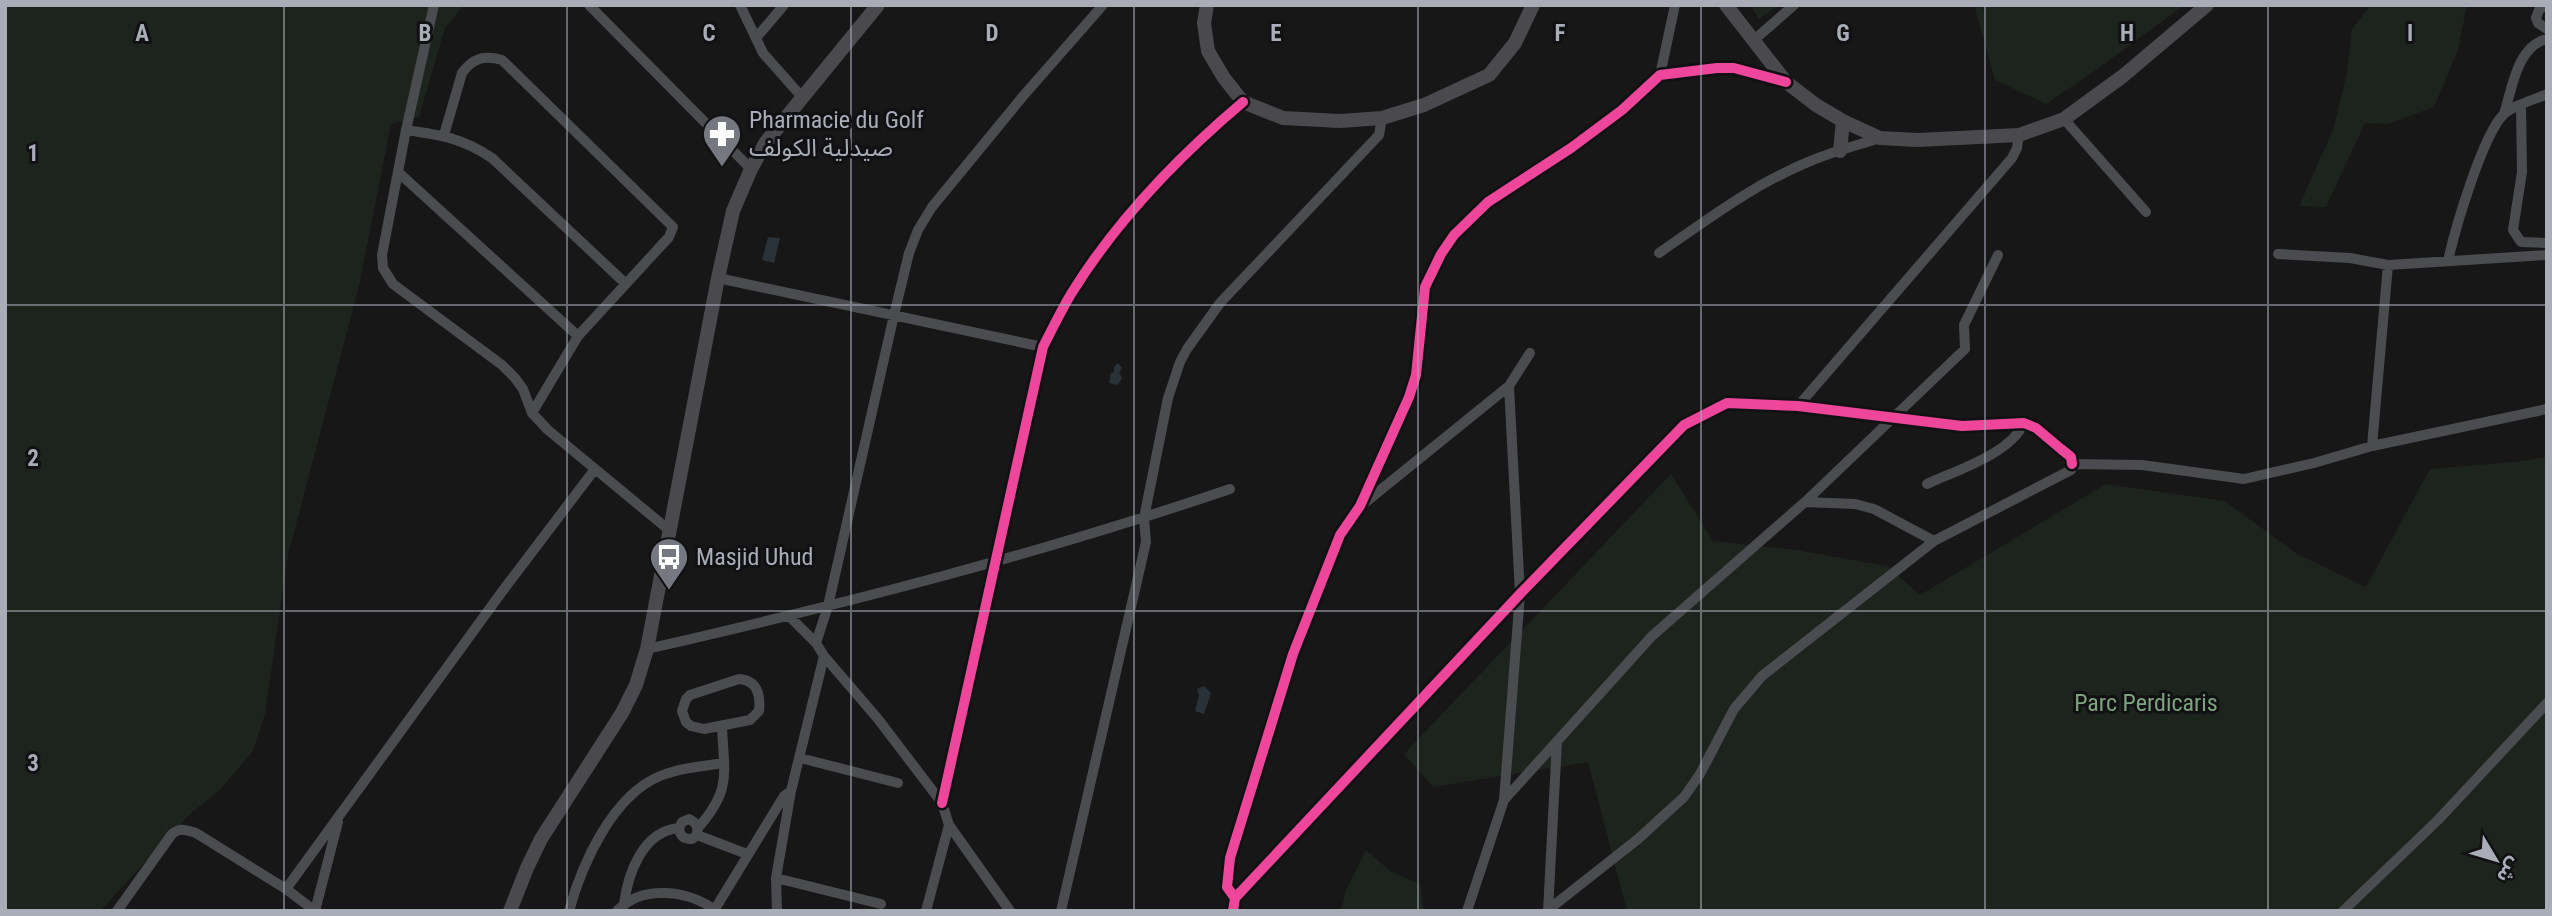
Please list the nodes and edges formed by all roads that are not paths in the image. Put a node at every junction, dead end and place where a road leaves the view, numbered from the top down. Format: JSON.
{"nodes":[{"id":1,"x":434,"y":5,"type":"edge"},
{"id":2,"x":590,"y":5,"type":"edge"},
{"id":3,"x":740,"y":5,"type":"edge"},
{"id":4,"x":784,"y":5,"type":"edge"},
{"id":5,"x":878,"y":5,"type":"edge"},
{"id":6,"x":1102,"y":5,"type":"edge"},
{"id":7,"x":1207,"y":5,"type":"edge"},
{"id":8,"x":1533,"y":5,"type":"edge"},
{"id":9,"x":1675,"y":5,"type":"edge"},
{"id":10,"x":1726,"y":5,"type":"edge"},
{"id":11,"x":1794,"y":5,"type":"edge"},
{"id":12,"x":2207,"y":5,"type":"edge"},
{"id":13,"x":2545,"y":5,"type":"edge"},
{"id":14,"x":2547,"y":29,"type":"edge"},
{"id":15,"x":756,"y":38,"type":"junction"},
{"id":16,"x":2547,"y":39,"type":"edge"},
{"id":17,"x":1754,"y":40,"type":"junction"},
{"id":18,"x":1660,"y":75,"type":"junction"},
{"id":19,"x":1786,"y":82,"type":"junction"},
{"id":20,"x":2547,"y":94,"type":"edge"},
{"id":21,"x":802,"y":97,"type":"junction"},
{"id":22,"x":1243,"y":102,"type":"junction"},
{"id":23,"x":2521,"y":106,"type":"junction"},
{"id":24,"x":2504,"y":114,"type":"junction"},
{"id":25,"x":1382,"y":118,"type":"junction"},
{"id":26,"x":2064,"y":120,"type":"junction"},
{"id":27,"x":1843,"y":121,"type":"junction"},
{"id":28,"x":406,"y":130,"type":"junction"},
{"id":29,"x":444,"y":135,"type":"junction"},
{"id":30,"x":2019,"y":135,"type":"junction"},
{"id":31,"x":1880,"y":138,"type":"junction"},
{"id":32,"x":1840,"y":150,"type":"junction"},
{"id":33,"x":751,"y":169,"type":"junction"},
{"id":34,"x":398,"y":172,"type":"junction"},
{"id":35,"x":2146,"y":212,"type":"dead end"},
{"id":36,"x":2547,"y":243,"type":"edge"},
{"id":37,"x":1660,"y":253,"type":"dead end"},
{"id":38,"x":2278,"y":254,"type":"dead end"},
{"id":39,"x":1998,"y":255,"type":"dead end"},
{"id":40,"x":2547,"y":255,"type":"edge"},
{"id":41,"x":2448,"y":261,"type":"junction"},
{"id":42,"x":2388,"y":264,"type":"junction"},
{"id":43,"x":718,"y":278,"type":"junction"},
{"id":44,"x":626,"y":284,"type":"junction"},
{"id":45,"x":894,"y":316,"type":"junction"},
{"id":46,"x":578,"y":336,"type":"junction"},
{"id":47,"x":1043,"y":347,"type":"junction"},
{"id":48,"x":1530,"y":353,"type":"dead end"},
{"id":49,"x":1509,"y":386,"type":"junction"},
{"id":50,"x":1798,"y":406,"type":"junction"},
{"id":51,"x":2547,"y":409,"type":"edge"},
{"id":52,"x":532,"y":413,"type":"junction"},
{"id":53,"x":1895,"y":416,"type":"junction"},
{"id":54,"x":2024,"y":423,"type":"junction"},
{"id":55,"x":2372,"y":446,"type":"junction"},
{"id":56,"x":2072,"y":464,"type":"junction"},
{"id":57,"x":594,"y":469,"type":"junction"},
{"id":58,"x":1927,"y":484,"type":"dead end"},
{"id":59,"x":1230,"y":489,"type":"dead end"},
{"id":60,"x":1805,"y":502,"type":"junction"},
{"id":61,"x":1360,"y":506,"type":"junction"},
{"id":62,"x":1144,"y":518,"type":"junction"},
{"id":63,"x":669,"y":530,"type":"junction"},
{"id":64,"x":1934,"y":541,"type":"junction"},
{"id":65,"x":997,"y":561,"type":"junction"},
{"id":66,"x":1520,"y":594,"type":"junction"},
{"id":67,"x":828,"y":606,"type":"junction"},
{"id":68,"x":789,"y":616,"type":"junction"},
{"id":69,"x":816,"y":643,"type":"junction"},
{"id":70,"x":647,"y":649,"type":"junction"},
{"id":71,"x":824,"y":656,"type":"junction"},
{"id":72,"x":2547,"y":703,"type":"edge"},
{"id":73,"x":722,"y":727,"type":"junction"},
{"id":74,"x":1557,"y":741,"type":"junction"},
{"id":75,"x":800,"y":758,"type":"junction"},
{"id":76,"x":724,"y":763,"type":"junction"},
{"id":77,"x":898,"y":783,"type":"dead end"},
{"id":78,"x":791,"y":791,"type":"junction"},
{"id":79,"x":1504,"y":800,"type":"junction"},
{"id":80,"x":942,"y":803,"type":"junction"},
{"id":81,"x":339,"y":816,"type":"junction"},
{"id":82,"x":949,"y":825,"type":"junction"},
{"id":83,"x":698,"y":831,"type":"junction"},
{"id":84,"x":747,"y":854,"type":"junction"},
{"id":85,"x":776,"y":878,"type":"junction"},
{"id":86,"x":286,"y":889,"type":"junction"},
{"id":87,"x":1235,"y":898,"type":"junction"},
{"id":88,"x":881,"y":904,"type":"dead end"},
{"id":89,"x":621,"y":907,"type":"edge"},
{"id":90,"x":715,"y":910,"type":"edge"},
{"id":91,"x":117,"y":911,"type":"edge"},
{"id":92,"x":315,"y":911,"type":"edge"},
{"id":93,"x":510,"y":911,"type":"edge"},
{"id":94,"x":569,"y":911,"type":"edge"},
{"id":95,"x":777,"y":911,"type":"edge"},
{"id":96,"x":926,"y":911,"type":"edge"},
{"id":97,"x":1010,"y":911,"type":"edge"},
{"id":98,"x":1061,"y":911,"type":"edge"},
{"id":99,"x":1233,"y":911,"type":"edge"},
{"id":100,"x":1467,"y":911,"type":"edge"},
{"id":101,"x":1548,"y":911,"type":"edge"},
{"id":102,"x":2343,"y":911,"type":"edge"}],
"edges":[{"from":1,"to":28,"type":"street"},
{"from":2,"to":33,"type":"street"},
{"from":3,"to":15,"type":"street"},
{"from":4,"to":15,"type":"street"},
{"from":5,"to":21,"type":"street"},
{"from":6,"to":45,"type":"street"},
{"from":7,"to":22,"type":"street"},
{"from":8,"to":25,"type":"street"},
{"from":9,"to":18,"type":"street"},
{"from":10,"to":17,"type":"street"},
{"from":11,"to":17,"type":"street"},
{"from":12,"to":26,"type":"street"},
{"from":13,"to":14,"type":"street"},
{"from":15,"to":21,"type":"street"},
{"from":16,"to":24,"type":"street"},
{"from":17,"to":19,"type":"street"},
{"from":18,"to":19,"type":"street"},
{"from":18,"to":61,"type":"street"},
{"from":19,"to":27,"type":"street"},
{"from":20,"to":23,"type":"street"},
{"from":21,"to":33,"type":"street"},
{"from":22,"to":25,"type":"street"},
{"from":22,"to":47,"type":"street"},
{"from":23,"to":24,"type":"street"},
{"from":23,"to":36,"type":"street"},
{"from":24,"to":41,"type":"street"},
{"from":25,"to":62,"type":"street"},
{"from":26,"to":30,"type":"street"},
{"from":26,"to":35,"type":"street"},
{"from":27,"to":31,"type":"street"},
{"from":27,"to":32,"type":"street"},
{"from":28,"to":29,"type":"street"},
{"from":28,"to":34,"type":"street"},
{"from":29,"to":44,"type":"street"},
{"from":29,"to":44,"type":"street"},
{"from":30,"to":31,"type":"street"},
{"from":30,"to":50,"type":"street"},
{"from":31,"to":32,"type":"street"},
{"from":32,"to":37,"type":"street"},
{"from":33,"to":43,"type":"street"},
{"from":34,"to":46,"type":"street"},
{"from":34,"to":52,"type":"street"},
{"from":38,"to":42,"type":"street"},
{"from":39,"to":53,"type":"street"},
{"from":40,"to":41,"type":"street"},
{"from":41,"to":42,"type":"street"},
{"from":42,"to":55,"type":"street"},
{"from":43,"to":45,"type":"street"},
{"from":43,"to":63,"type":"street"},
{"from":44,"to":46,"type":"street"},
{"from":45,"to":47,"type":"street"},
{"from":45,"to":67,"type":"street"},
{"from":46,"to":52,"type":"street"},
{"from":47,"to":65,"type":"street"},
{"from":48,"to":49,"type":"street"},
{"from":49,"to":61,"type":"street"},
{"from":49,"to":66,"type":"street"},
{"from":50,"to":53,"type":"street"},
{"from":50,"to":66,"type":"street"},
{"from":51,"to":55,"type":"street"},
{"from":52,"to":57,"type":"street"},
{"from":53,"to":54,"type":"street"},
{"from":53,"to":60,"type":"street"},
{"from":54,"to":56,"type":"street"},
{"from":54,"to":58,"type":"street"},
{"from":55,"to":56,"type":"street"},
{"from":56,"to":64,"type":"street"},
{"from":57,"to":63,"type":"street"},
{"from":57,"to":81,"type":"street"},
{"from":59,"to":62,"type":"street"},
{"from":60,"to":64,"type":"street"},
{"from":60,"to":74,"type":"street"},
{"from":61,"to":87,"type":"street"},
{"from":62,"to":65,"type":"street"},
{"from":62,"to":98,"type":"street"},
{"from":63,"to":70,"type":"street"},
{"from":64,"to":101,"type":"street"},
{"from":65,"to":67,"type":"street"},
{"from":65,"to":80,"type":"street"},
{"from":66,"to":79,"type":"street"},
{"from":66,"to":87,"type":"street"},
{"from":67,"to":68,"type":"street"},
{"from":67,"to":69,"type":"street"},
{"from":68,"to":69,"type":"street"},
{"from":68,"to":70,"type":"street"},
{"from":69,"to":71,"type":"street"},
{"from":70,"to":93,"type":"street"},
{"from":71,"to":75,"type":"street"},
{"from":71,"to":80,"type":"street"},
{"from":72,"to":102,"type":"street"},
{"from":73,"to":73,"type":"street"},
{"from":73,"to":76,"type":"street"},
{"from":74,"to":79,"type":"street"},
{"from":74,"to":101,"type":"street"},
{"from":75,"to":77,"type":"street"},
{"from":75,"to":78,"type":"street"},
{"from":76,"to":83,"type":"street"},
{"from":76,"to":94,"type":"street"},
{"from":78,"to":84,"type":"street"},
{"from":78,"to":85,"type":"street"},
{"from":79,"to":100,"type":"street"},
{"from":80,"to":82,"type":"street"},
{"from":81,"to":86,"type":"street"},
{"from":81,"to":92,"type":"street"},
{"from":82,"to":96,"type":"street"},
{"from":82,"to":97,"type":"street"},
{"from":83,"to":84,"type":"street"},
{"from":83,"to":89,"type":"street"},
{"from":84,"to":90,"type":"street"},
{"from":85,"to":88,"type":"street"},
{"from":85,"to":95,"type":"street"},
{"from":86,"to":91,"type":"street"},
{"from":86,"to":92,"type":"street"},
{"from":87,"to":99,"type":"street"},
{"from":89,"to":90,"type":"street"}]}
